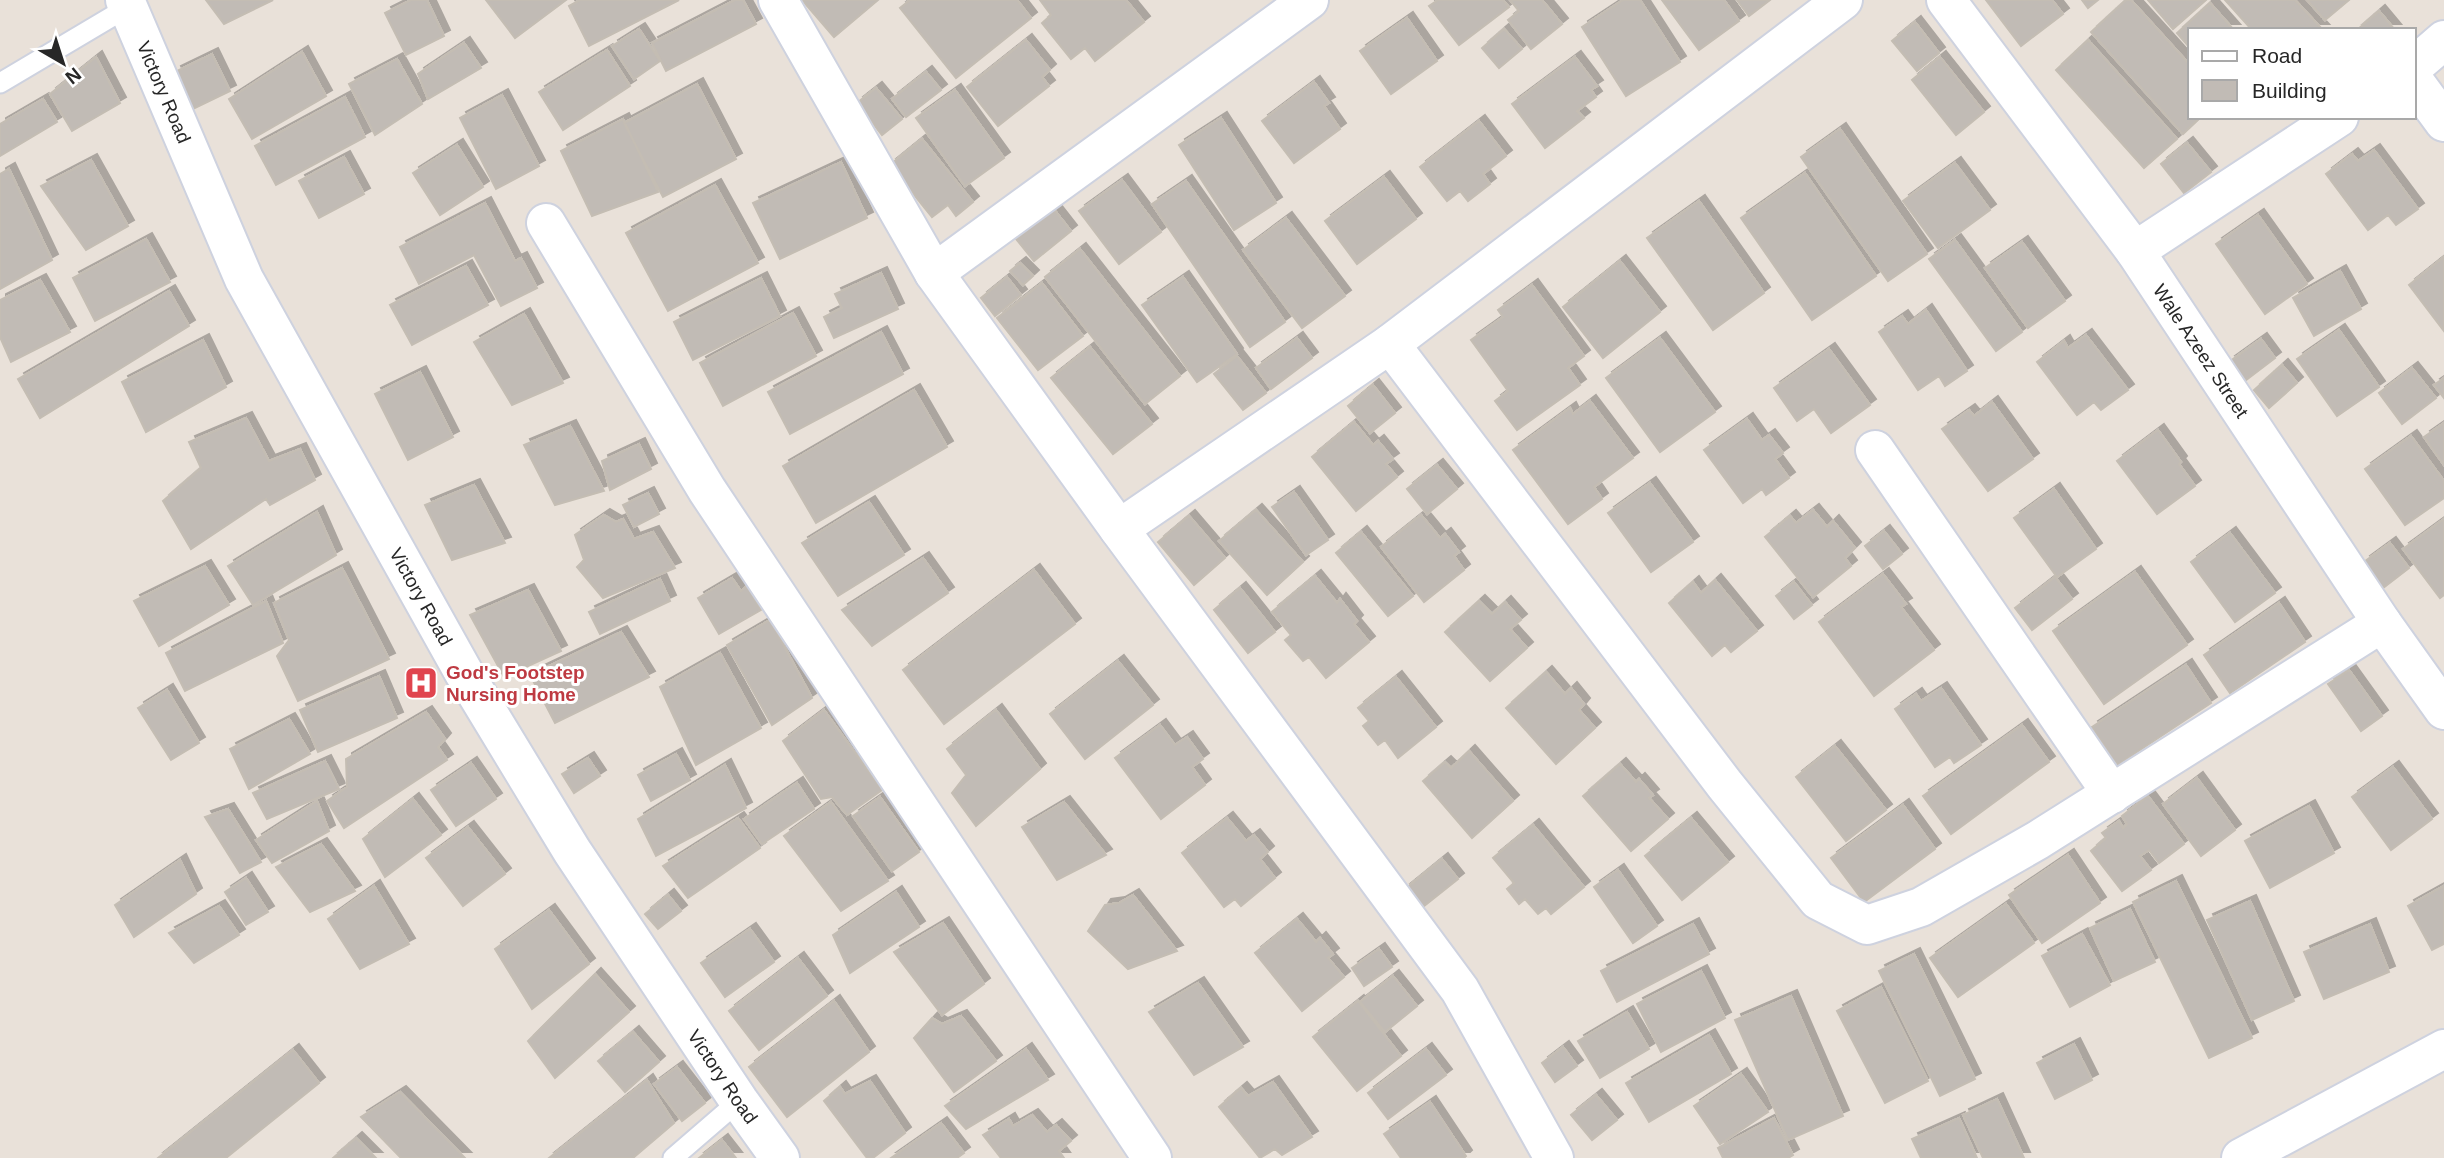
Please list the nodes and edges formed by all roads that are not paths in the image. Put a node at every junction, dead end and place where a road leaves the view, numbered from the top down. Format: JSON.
{"nodes":[{"id":1,"x":778,"y":0,"type":"edge"},
{"id":2,"x":1309,"y":0,"type":"edge"},
{"id":3,"x":1843,"y":0,"type":"edge"},
{"id":4,"x":1946,"y":0,"type":"edge"},
{"id":5,"x":126,"y":4,"type":"edge"},
{"id":6,"x":2444,"y":40,"type":"edge"},
{"id":7,"x":2416,"y":64,"type":"edge"},
{"id":8,"x":0,"y":83,"type":"edge"},
{"id":9,"x":2416,"y":83,"type":"edge"},
{"id":10,"x":2336,"y":119,"type":"edge"},
{"id":11,"x":2444,"y":122,"type":"edge"},
{"id":12,"x":546,"y":223,"type":"dead end"},
{"id":13,"x":2135,"y":251,"type":"junction"},
{"id":14,"x":934,"y":273,"type":"junction"},
{"id":15,"x":1390,"y":344,"type":"junction"},
{"id":16,"x":1875,"y":450,"type":"dead end"},
{"id":17,"x":1119,"y":529,"type":"junction"},
{"id":18,"x":2382,"y":623,"type":"junction"},
{"id":19,"x":2444,"y":710,"type":"edge"},
{"id":20,"x":2112,"y":794,"type":"junction"},
{"id":21,"x":2444,"y":1049,"type":"edge"},
{"id":22,"x":739,"y":1101,"type":"junction"},
{"id":23,"x":673,"y":1158,"type":"edge"},
{"id":24,"x":780,"y":1158,"type":"edge"},
{"id":25,"x":1152,"y":1158,"type":"edge"},
{"id":26,"x":1554,"y":1158,"type":"edge"},
{"id":27,"x":2241,"y":1158,"type":"edge"}],
"edges":[{"from":1,"to":14,"type":"street"},
{"from":2,"to":14,"type":"street"},
{"from":3,"to":15,"type":"street"},
{"from":4,"to":13,"type":"street","name":"Wale Azeez Street"},
{"from":5,"to":8,"type":"lane"},
{"from":5,"to":22,"type":"street","name":"Victory Road"},
{"from":6,"to":7,"type":"street"},
{"from":9,"to":11,"type":"street"},
{"from":10,"to":13,"type":"street"},
{"from":12,"to":25,"type":"street"},
{"from":13,"to":18,"type":"street","name":"Wale Azeez Street"},
{"from":14,"to":17,"type":"street"},
{"from":15,"to":17,"type":"street"},
{"from":15,"to":20,"type":"street"},
{"from":16,"to":20,"type":"street"},
{"from":17,"to":26,"type":"street"},
{"from":18,"to":19,"type":"street","name":"Wale Azeez Street"},
{"from":18,"to":20,"type":"street"},
{"from":21,"to":27,"type":"street"},
{"from":22,"to":23,"type":"lane"},
{"from":22,"to":24,"type":"street","name":"Victory Road"}]}
